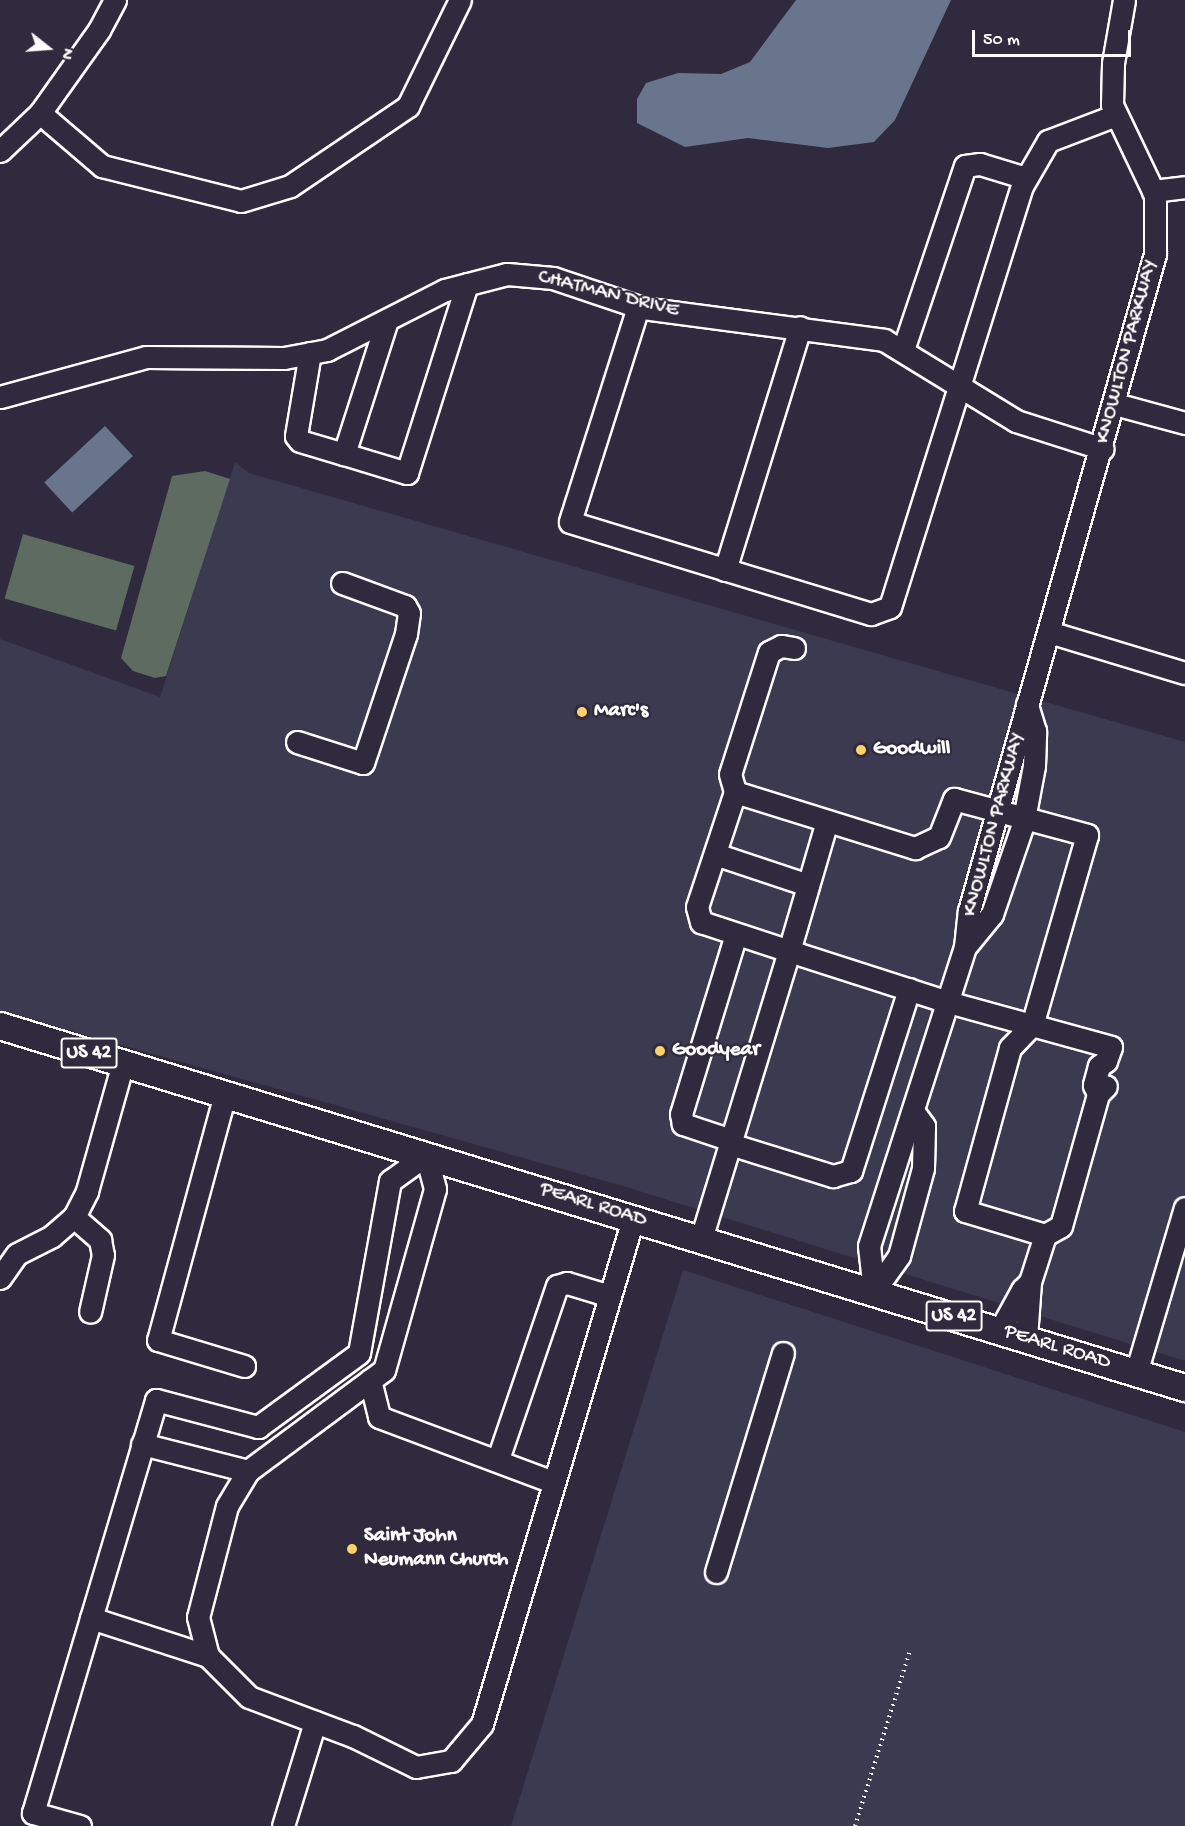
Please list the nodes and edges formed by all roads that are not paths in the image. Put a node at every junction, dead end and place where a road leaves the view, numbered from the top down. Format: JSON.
{"nodes":[{"id":1,"x":115,"y":0,"type":"edge"},
{"id":2,"x":460,"y":0,"type":"edge"},
{"id":3,"x":1124,"y":0,"type":"edge"},
{"id":4,"x":40,"y":113,"type":"junction"},
{"id":5,"x":1116,"y":115,"type":"junction"},
{"id":6,"x":0,"y":151,"type":"edge"},
{"id":7,"x":1026,"y":178,"type":"junction"},
{"id":8,"x":1185,"y":187,"type":"edge"},
{"id":9,"x":1153,"y":191,"type":"junction"},
{"id":10,"x":467,"y":284,"type":"junction"},
{"id":11,"x":638,"y":307,"type":"junction"},
{"id":12,"x":387,"y":320,"type":"junction"},
{"id":13,"x":800,"y":327,"type":"junction"},
{"id":14,"x":903,"y":350,"type":"junction"},
{"id":15,"x":310,"y":353,"type":"junction"},
{"id":16,"x":959,"y":383,"type":"junction"},
{"id":17,"x":0,"y":398,"type":"edge"},
{"id":18,"x":1115,"y":404,"type":"junction"},
{"id":19,"x":1185,"y":423,"type":"edge"},
{"id":20,"x":1102,"y":449,"type":"junction"},
{"id":21,"x":344,"y":454,"type":"junction"},
{"id":22,"x":725,"y":570,"type":"junction"},
{"id":23,"x":342,"y":584,"type":"dead end"},
{"id":24,"x":1049,"y":632,"type":"junction"},
{"id":25,"x":794,"y":648,"type":"dead end"},
{"id":26,"x":1185,"y":673,"type":"edge"},
{"id":27,"x":1027,"y":704,"type":"junction"},
{"id":28,"x":297,"y":742,"type":"dead end"},
{"id":29,"x":735,"y":792,"type":"junction"},
{"id":30,"x":999,"y":811,"type":"junction"},
{"id":31,"x":1025,"y":817,"type":"junction"},
{"id":32,"x":827,"y":821,"type":"junction"},
{"id":33,"x":715,"y":854,"type":"junction"},
{"id":34,"x":808,"y":885,"type":"junction"},
{"id":35,"x":736,"y":934,"type":"junction"},
{"id":36,"x":965,"y":947,"type":"junction"},
{"id":37,"x":789,"y":951,"type":"junction"},
{"id":38,"x":909,"y":989,"type":"junction"},
{"id":39,"x":948,"y":1002,"type":"junction"},
{"id":40,"x":1032,"y":1025,"type":"junction"},
{"id":41,"x":0,"y":1026,"type":"edge"},
{"id":42,"x":123,"y":1063,"type":"junction"},
{"id":43,"x":225,"y":1094,"type":"junction"},
{"id":44,"x":913,"y":1111,"type":"junction"},
{"id":45,"x":730,"y":1142,"type":"junction"},
{"id":46,"x":426,"y":1155,"type":"junction"},
{"id":47,"x":1185,"y":1208,"type":"edge"},
{"id":48,"x":74,"y":1217,"type":"junction"},
{"id":49,"x":633,"y":1219,"type":"junction"},
{"id":50,"x":1045,"y":1235,"type":"junction"},
{"id":51,"x":700,"y":1239,"type":"junction"},
{"id":52,"x":0,"y":1278,"type":"edge"},
{"id":53,"x":1030,"y":1282,"type":"junction"},
{"id":54,"x":874,"y":1291,"type":"junction"},
{"id":55,"x":610,"y":1296,"type":"junction"},
{"id":56,"x":90,"y":1312,"type":"dead end"},
{"id":57,"x":1000,"y":1330,"type":"junction"},
{"id":58,"x":1026,"y":1338,"type":"junction"},
{"id":59,"x":359,"y":1353,"type":"junction"},
{"id":60,"x":783,"y":1353,"type":"dead end"},
{"id":61,"x":244,"y":1366,"type":"dead end"},
{"id":62,"x":1136,"y":1373,"type":"junction"},
{"id":63,"x":377,"y":1375,"type":"junction"},
{"id":64,"x":1185,"y":1388,"type":"edge"},
{"id":65,"x":142,"y":1444,"type":"junction"},
{"id":66,"x":498,"y":1460,"type":"junction"},
{"id":67,"x":248,"y":1471,"type":"junction"},
{"id":68,"x":554,"y":1482,"type":"junction"},
{"id":69,"x":716,"y":1572,"type":"dead end"},
{"id":70,"x":91,"y":1618,"type":"junction"},
{"id":71,"x":208,"y":1656,"type":"junction"},
{"id":72,"x":315,"y":1722,"type":"junction"},
{"id":73,"x":80,"y":1826,"type":"edge"},
{"id":74,"x":283,"y":1826,"type":"edge"}],
"edges":[{"from":1,"to":4,"type":"street"},
{"from":2,"to":4,"type":"street"},
{"from":3,"to":5,"type":"street","name":"KNOWLTON PARKWAY"},
{"from":4,"to":6,"type":"street"},
{"from":5,"to":7,"type":"street"},
{"from":5,"to":9,"type":"street","name":"KNOWLTON PARKWAY"},
{"from":7,"to":14,"type":"street"},
{"from":7,"to":16,"type":"street"},
{"from":8,"to":9,"type":"street"},
{"from":9,"to":18,"type":"street","name":"KNOWLTON PARKWAY"},
{"from":10,"to":11,"type":"street","name":"CHATMAN DRIVE"},
{"from":10,"to":12,"type":"street","name":"CHATMAN DRIVE"},
{"from":10,"to":21,"type":"street"},
{"from":11,"to":13,"type":"street","name":"CHATMAN DRIVE"},
{"from":11,"to":22,"type":"street"},
{"from":12,"to":15,"type":"street","name":"CHATMAN DRIVE"},
{"from":12,"to":21,"type":"street"},
{"from":13,"to":14,"type":"street","name":"CHATMAN DRIVE"},
{"from":13,"to":22,"type":"street"},
{"from":14,"to":16,"type":"street","name":"CHATMAN DRIVE"},
{"from":15,"to":17,"type":"street","name":"CHATMAN DRIVE"},
{"from":15,"to":21,"type":"street"},
{"from":16,"to":20,"type":"street","name":"CHATMAN DRIVE"},
{"from":16,"to":22,"type":"street"},
{"from":18,"to":19,"type":"street"},
{"from":18,"to":20,"type":"street","name":"KNOWLTON PARKWAY"},
{"from":20,"to":24,"type":"street","name":"KNOWLTON PARKWAY"},
{"from":23,"to":28,"type":"street"},
{"from":24,"to":26,"type":"street"},
{"from":24,"to":27,"type":"street","name":"KNOWLTON PARKWAY"},
{"from":25,"to":29,"type":"street"},
{"from":27,"to":30,"type":"street","name":"KNOWLTON PARKWAY"},
{"from":27,"to":31,"type":"street","name":"KNOWLTON PARKWAY"},
{"from":29,"to":32,"type":"street"},
{"from":29,"to":33,"type":"street"},
{"from":30,"to":31,"type":"street"},
{"from":30,"to":32,"type":"street"},
{"from":30,"to":36,"type":"street","name":"KNOWLTON PARKWAY"},
{"from":31,"to":36,"type":"street","name":"KNOWLTON PARKWAY"},
{"from":31,"to":40,"type":"street"},
{"from":32,"to":34,"type":"street"},
{"from":33,"to":34,"type":"street"},
{"from":33,"to":35,"type":"street"},
{"from":34,"to":37,"type":"street"},
{"from":35,"to":37,"type":"street"},
{"from":35,"to":45,"type":"street"},
{"from":36,"to":39,"type":"street","name":"KNOWLTON PARKWAY"},
{"from":37,"to":38,"type":"street"},
{"from":37,"to":45,"type":"street"},
{"from":38,"to":39,"type":"street"},
{"from":38,"to":45,"type":"street"},
{"from":39,"to":40,"type":"street"},
{"from":39,"to":44,"type":"street","name":"KNOWLTON PARKWAY"},
{"from":40,"to":50,"type":"street"},
{"from":40,"to":50,"type":"street"},
{"from":41,"to":42,"type":"main road","name":"PEARL ROAD","number":"US 42"},
{"from":42,"to":43,"type":"main road","name":"PEARL ROAD","number":"US 42"},
{"from":42,"to":48,"type":"street"},
{"from":43,"to":46,"type":"main road","name":"PEARL ROAD","number":"US 42"},
{"from":43,"to":61,"type":"street"},
{"from":44,"to":54,"type":"street","name":"KNOWLTON PARKWAY"},
{"from":44,"to":54,"type":"street"},
{"from":45,"to":51,"type":"street"},
{"from":46,"to":49,"type":"main road","name":"PEARL ROAD","number":"US 42"},
{"from":46,"to":59,"type":"street"},
{"from":46,"to":63,"type":"street"},
{"from":47,"to":62,"type":"street"},
{"from":48,"to":52,"type":"street"},
{"from":48,"to":56,"type":"street"},
{"from":49,"to":51,"type":"main road","name":"PEARL ROAD","number":"US 42"},
{"from":49,"to":55,"type":"street"},
{"from":50,"to":53,"type":"street"},
{"from":51,"to":54,"type":"main road","name":"PEARL ROAD","number":"US 42"},
{"from":53,"to":57,"type":"street"},
{"from":53,"to":58,"type":"street"},
{"from":54,"to":57,"type":"main road","name":"PEARL ROAD","number":"US 42"},
{"from":55,"to":66,"type":"street"},
{"from":55,"to":68,"type":"street"},
{"from":57,"to":58,"type":"main road","name":"PEARL ROAD","number":"US 42"},
{"from":58,"to":62,"type":"main road","name":"PEARL ROAD","number":"US 42"},
{"from":59,"to":63,"type":"street"},
{"from":59,"to":65,"type":"street"},
{"from":60,"to":69,"type":"street"},
{"from":62,"to":64,"type":"main road","name":"PEARL ROAD","number":"US 42"},
{"from":63,"to":66,"type":"street"},
{"from":63,"to":67,"type":"street"},
{"from":65,"to":67,"type":"street"},
{"from":65,"to":70,"type":"street"},
{"from":66,"to":68,"type":"street"},
{"from":67,"to":71,"type":"street"},
{"from":68,"to":72,"type":"street"},
{"from":70,"to":71,"type":"street"},
{"from":70,"to":73,"type":"street"},
{"from":71,"to":72,"type":"street"},
{"from":72,"to":74,"type":"street"}]}
